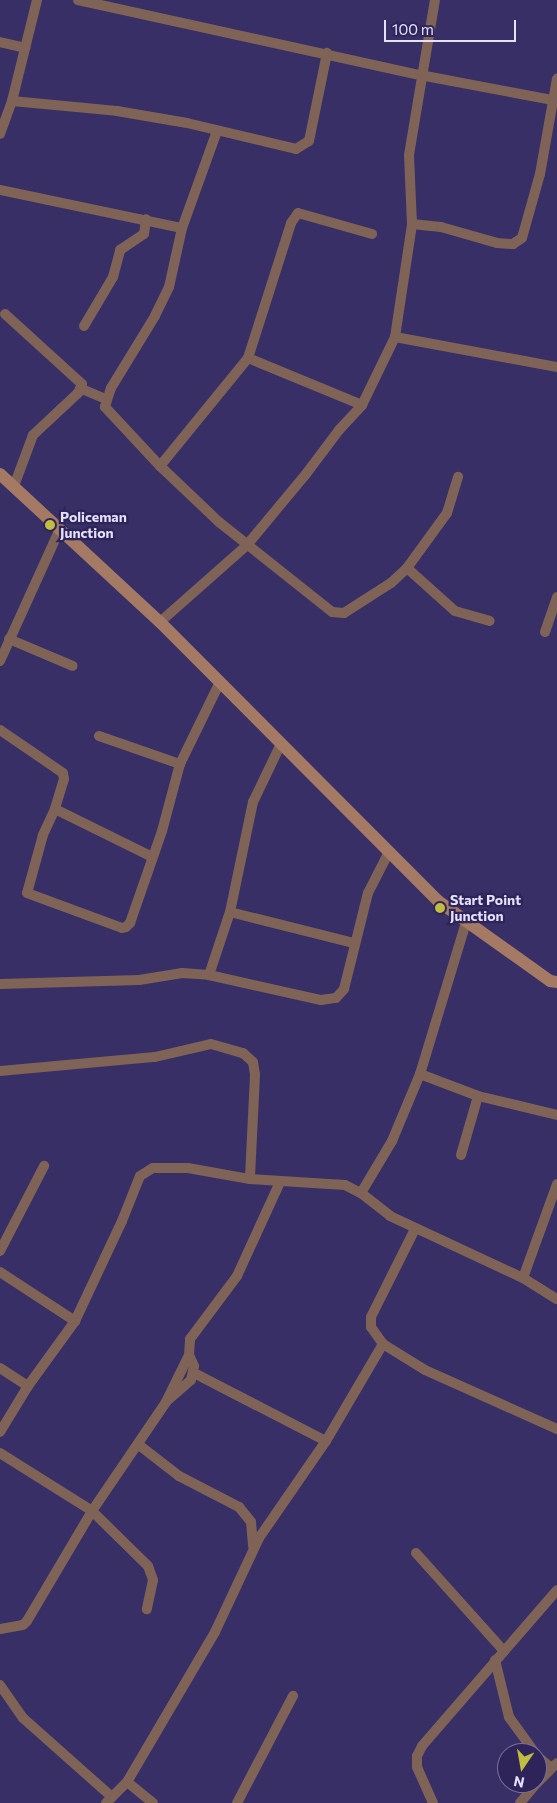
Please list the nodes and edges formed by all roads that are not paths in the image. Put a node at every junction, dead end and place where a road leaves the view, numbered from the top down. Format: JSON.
{"nodes":[{"id":1,"x":37,"y":0,"type":"edge"},
{"id":2,"x":78,"y":0,"type":"edge"},
{"id":3,"x":435,"y":0,"type":"edge"},
{"id":4,"x":0,"y":42,"type":"edge"},
{"id":5,"x":25,"y":48,"type":"junction"},
{"id":6,"x":327,"y":53,"type":"junction"},
{"id":7,"x":420,"y":75,"type":"junction"},
{"id":8,"x":557,"y":79,"type":"edge"},
{"id":9,"x":552,"y":100,"type":"junction"},
{"id":10,"x":12,"y":101,"type":"junction"},
{"id":11,"x":217,"y":131,"type":"junction"},
{"id":12,"x":0,"y":134,"type":"edge"},
{"id":13,"x":0,"y":190,"type":"edge"},
{"id":14,"x":146,"y":219,"type":"junction"},
{"id":15,"x":412,"y":224,"type":"junction"},
{"id":16,"x":182,"y":228,"type":"junction"},
{"id":17,"x":372,"y":234,"type":"dead end"},
{"id":18,"x":6,"y":314,"type":"dead end"},
{"id":19,"x":84,"y":326,"type":"dead end"},
{"id":20,"x":396,"y":337,"type":"junction"},
{"id":21,"x":248,"y":358,"type":"junction"},
{"id":22,"x":557,"y":367,"type":"edge"},
{"id":23,"x":82,"y":389,"type":"junction"},
{"id":24,"x":105,"y":399,"type":"junction"},
{"id":25,"x":362,"y":405,"type":"junction"},
{"id":26,"x":160,"y":466,"type":"junction"},
{"id":27,"x":0,"y":474,"type":"edge"},
{"id":28,"x":458,"y":477,"type":"dead end"},
{"id":29,"x":14,"y":486,"type":"junction"},
{"id":30,"x":60,"y":529,"type":"junction"},
{"id":31,"x":246,"y":545,"type":"junction"},
{"id":32,"x":407,"y":568,"type":"junction"},
{"id":33,"x":557,"y":597,"type":"edge"},
{"id":34,"x":490,"y":621,"type":"dead end"},
{"id":35,"x":160,"y":622,"type":"junction"},
{"id":36,"x":545,"y":632,"type":"dead end"},
{"id":37,"x":9,"y":639,"type":"junction"},
{"id":38,"x":0,"y":661,"type":"edge"},
{"id":39,"x":74,"y":666,"type":"dead end"},
{"id":40,"x":219,"y":684,"type":"junction"},
{"id":41,"x":0,"y":730,"type":"edge"},
{"id":42,"x":99,"y":736,"type":"dead end"},
{"id":43,"x":280,"y":746,"type":"junction"},
{"id":44,"x":180,"y":764,"type":"junction"},
{"id":45,"x":55,"y":810,"type":"junction"},
{"id":46,"x":388,"y":854,"type":"junction"},
{"id":47,"x":152,"y":857,"type":"junction"},
{"id":48,"x":230,"y":912,"type":"junction"},
{"id":49,"x":466,"y":923,"type":"junction"},
{"id":50,"x":353,"y":943,"type":"junction"},
{"id":51,"x":209,"y":976,"type":"junction"},
{"id":52,"x":557,"y":982,"type":"edge"},
{"id":53,"x":0,"y":984,"type":"edge"},
{"id":54,"x":0,"y":1071,"type":"edge"},
{"id":55,"x":420,"y":1074,"type":"junction"},
{"id":56,"x":478,"y":1096,"type":"junction"},
{"id":57,"x":557,"y":1115,"type":"edge"},
{"id":58,"x":461,"y":1154,"type":"dead end"},
{"id":59,"x":44,"y":1166,"type":"dead end"},
{"id":60,"x":250,"y":1179,"type":"junction"},
{"id":61,"x":280,"y":1182,"type":"junction"},
{"id":62,"x":557,"y":1184,"type":"edge"},
{"id":63,"x":362,"y":1193,"type":"junction"},
{"id":64,"x":416,"y":1229,"type":"junction"},
{"id":65,"x":0,"y":1251,"type":"edge"},
{"id":66,"x":0,"y":1272,"type":"edge"},
{"id":67,"x":523,"y":1278,"type":"junction"},
{"id":68,"x":557,"y":1299,"type":"edge"},
{"id":69,"x":75,"y":1321,"type":"junction"},
{"id":70,"x":383,"y":1344,"type":"junction"},
{"id":71,"x":190,"y":1355,"type":"junction"},
{"id":72,"x":0,"y":1368,"type":"edge"},
{"id":73,"x":194,"y":1373,"type":"junction"},
{"id":74,"x":28,"y":1386,"type":"junction"},
{"id":75,"x":166,"y":1402,"type":"junction"},
{"id":76,"x":557,"y":1429,"type":"edge"},
{"id":77,"x":0,"y":1432,"type":"edge"},
{"id":78,"x":326,"y":1441,"type":"junction"},
{"id":79,"x":139,"y":1445,"type":"junction"},
{"id":80,"x":0,"y":1453,"type":"edge"},
{"id":81,"x":92,"y":1511,"type":"junction"},
{"id":82,"x":252,"y":1552,"type":"junction"},
{"id":83,"x":416,"y":1553,"type":"dead end"},
{"id":84,"x":557,"y":1590,"type":"edge"},
{"id":85,"x":147,"y":1609,"type":"dead end"},
{"id":86,"x":0,"y":1629,"type":"edge"},
{"id":87,"x":504,"y":1651,"type":"junction"},
{"id":88,"x":495,"y":1660,"type":"junction"},
{"id":89,"x":0,"y":1685,"type":"edge"},
{"id":90,"x":293,"y":1696,"type":"dead end"},
{"id":91,"x":528,"y":1743,"type":"edge"},
{"id":92,"x":127,"y":1782,"type":"junction"},
{"id":93,"x":528,"y":1793,"type":"edge"},
{"id":94,"x":109,"y":1800,"type":"edge"},
{"id":95,"x":152,"y":1803,"type":"edge"},
{"id":96,"x":238,"y":1803,"type":"edge"},
{"id":97,"x":432,"y":1803,"type":"edge"},
{"id":98,"x":520,"y":1803,"type":"edge"}],
"edges":[{"from":1,"to":5,"type":"street"},
{"from":2,"to":6,"type":"street"},
{"from":3,"to":7,"type":"street"},
{"from":4,"to":5,"type":"street"},
{"from":5,"to":10,"type":"street"},
{"from":6,"to":7,"type":"street"},
{"from":6,"to":11,"type":"street"},
{"from":7,"to":9,"type":"street"},
{"from":7,"to":15,"type":"street"},
{"from":8,"to":9,"type":"street"},
{"from":9,"to":15,"type":"street"},
{"from":10,"to":11,"type":"street"},
{"from":10,"to":12,"type":"street"},
{"from":11,"to":16,"type":"street"},
{"from":13,"to":14,"type":"street"},
{"from":14,"to":16,"type":"street"},
{"from":14,"to":19,"type":"street"},
{"from":15,"to":20,"type":"street"},
{"from":16,"to":24,"type":"street"},
{"from":17,"to":21,"type":"street"},
{"from":18,"to":23,"type":"street"},
{"from":20,"to":22,"type":"street"},
{"from":20,"to":25,"type":"street"},
{"from":21,"to":25,"type":"street"},
{"from":21,"to":26,"type":"street"},
{"from":23,"to":24,"type":"street"},
{"from":23,"to":29,"type":"street"},
{"from":24,"to":26,"type":"street"},
{"from":25,"to":31,"type":"street"},
{"from":26,"to":31,"type":"street"},
{"from":27,"to":29,"type":"street"},
{"from":28,"to":32,"type":"street"},
{"from":29,"to":30,"type":"street"},
{"from":30,"to":35,"type":"street"},
{"from":30,"to":37,"type":"street"},
{"from":31,"to":32,"type":"street"},
{"from":31,"to":35,"type":"street"},
{"from":32,"to":34,"type":"street"},
{"from":33,"to":36,"type":"street"},
{"from":35,"to":40,"type":"street"},
{"from":37,"to":38,"type":"street"},
{"from":37,"to":39,"type":"street"},
{"from":40,"to":43,"type":"street"},
{"from":40,"to":44,"type":"street"},
{"from":41,"to":45,"type":"street"},
{"from":42,"to":44,"type":"street"},
{"from":43,"to":46,"type":"street"},
{"from":43,"to":48,"type":"street"},
{"from":44,"to":47,"type":"street"},
{"from":45,"to":47,"type":"street"},
{"from":45,"to":47,"type":"street"},
{"from":46,"to":49,"type":"street"},
{"from":46,"to":50,"type":"street"},
{"from":48,"to":50,"type":"street"},
{"from":48,"to":51,"type":"street"},
{"from":49,"to":52,"type":"street"},
{"from":49,"to":55,"type":"street"},
{"from":50,"to":51,"type":"street"},
{"from":51,"to":53,"type":"street"},
{"from":54,"to":60,"type":"street"},
{"from":55,"to":56,"type":"street"},
{"from":55,"to":63,"type":"street"},
{"from":56,"to":57,"type":"street"},
{"from":56,"to":58,"type":"street"},
{"from":59,"to":65,"type":"street"},
{"from":60,"to":61,"type":"street"},
{"from":60,"to":69,"type":"street"},
{"from":61,"to":63,"type":"street"},
{"from":61,"to":71,"type":"street"},
{"from":62,"to":67,"type":"street"},
{"from":63,"to":64,"type":"street"},
{"from":64,"to":67,"type":"street"},
{"from":64,"to":70,"type":"street"},
{"from":66,"to":69,"type":"street"},
{"from":67,"to":68,"type":"street"},
{"from":69,"to":74,"type":"street"},
{"from":70,"to":76,"type":"street"},
{"from":70,"to":78,"type":"street"},
{"from":71,"to":73,"type":"street"},
{"from":71,"to":75,"type":"street"},
{"from":72,"to":74,"type":"street"},
{"from":73,"to":75,"type":"street"},
{"from":73,"to":78,"type":"street"},
{"from":74,"to":77,"type":"street"},
{"from":75,"to":79,"type":"street"},
{"from":78,"to":82,"type":"street"},
{"from":79,"to":81,"type":"street"},
{"from":79,"to":82,"type":"street"},
{"from":80,"to":81,"type":"street"},
{"from":81,"to":85,"type":"street"},
{"from":81,"to":86,"type":"street"},
{"from":82,"to":92,"type":"street"},
{"from":83,"to":87,"type":"street"},
{"from":84,"to":87,"type":"street"},
{"from":87,"to":88,"type":"street"},
{"from":88,"to":91,"type":"street"},
{"from":88,"to":97,"type":"street"},
{"from":89,"to":94,"type":"street"},
{"from":90,"to":96,"type":"street"},
{"from":92,"to":94,"type":"street"},
{"from":92,"to":95,"type":"street"},
{"from":93,"to":98,"type":"street"}]}
